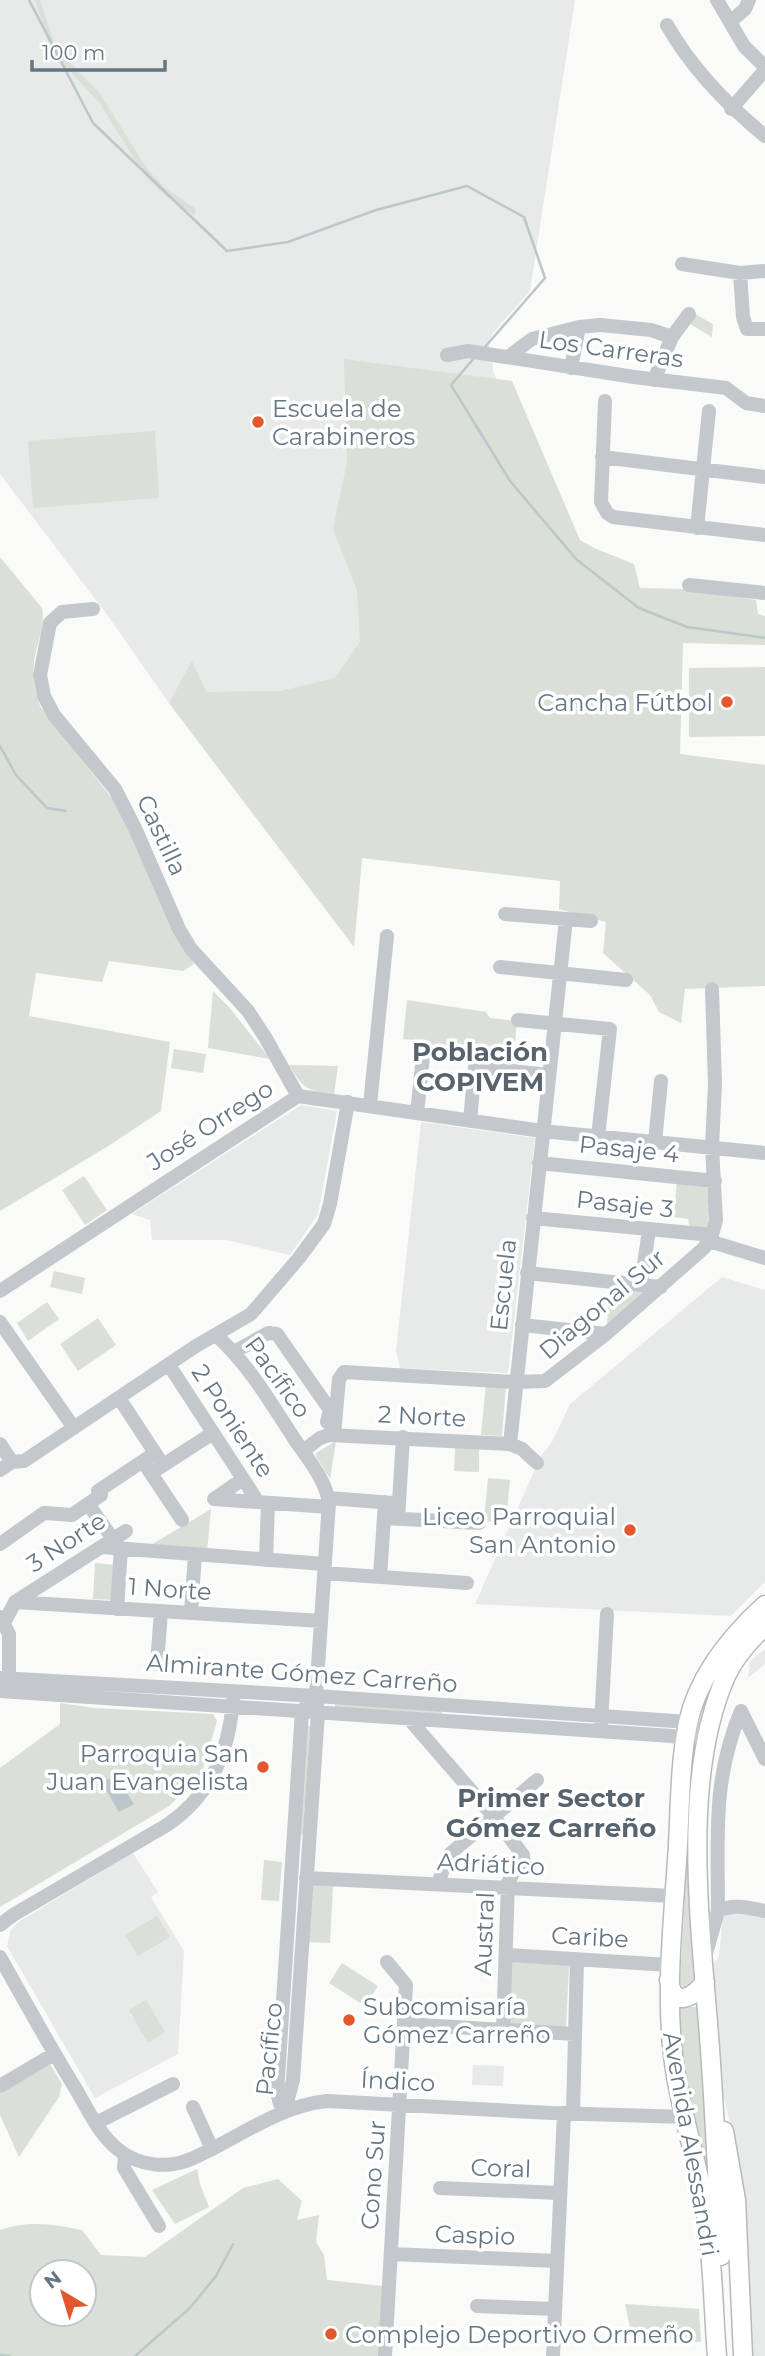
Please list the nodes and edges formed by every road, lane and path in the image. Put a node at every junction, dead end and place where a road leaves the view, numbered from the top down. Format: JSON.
{"nodes":[{"id":1,"x":717,"y":0,"type":"edge"},
{"id":2,"x":749,"y":0,"type":"edge"},
{"id":3,"x":730,"y":22,"type":"junction"},
{"id":4,"x":667,"y":25,"type":"dead end"},
{"id":5,"x":765,"y":69,"type":"edge"},
{"id":6,"x":732,"y":109,"type":"junction"},
{"id":7,"x":765,"y":136,"type":"edge"},
{"id":8,"x":682,"y":264,"type":"dead end"},
{"id":9,"x":765,"y":271,"type":"edge"},
{"id":10,"x":740,"y":273,"type":"junction"},
{"id":11,"x":688,"y":314,"type":"dead end"},
{"id":12,"x":579,"y":327,"type":"junction"},
{"id":13,"x":765,"y":329,"type":"edge"},
{"id":14,"x":672,"y":337,"type":"junction"},
{"id":15,"x":447,"y":355,"type":"dead end"},
{"id":16,"x":508,"y":357,"type":"junction"},
{"id":17,"x":571,"y":368,"type":"junction"},
{"id":18,"x":654,"y":380,"type":"junction"},
{"id":19,"x":605,"y":401,"type":"dead end"},
{"id":20,"x":765,"y":406,"type":"edge"},
{"id":21,"x":709,"y":411,"type":"dead end"},
{"id":22,"x":602,"y":457,"type":"junction"},
{"id":23,"x":703,"y":471,"type":"junction"},
{"id":24,"x":765,"y":477,"type":"edge"},
{"id":25,"x":697,"y":528,"type":"junction"},
{"id":26,"x":765,"y":535,"type":"edge"},
{"id":27,"x":689,"y":585,"type":"dead end"},
{"id":28,"x":765,"y":593,"type":"edge"},
{"id":29,"x":93,"y":609,"type":"dead end"},
{"id":30,"x":505,"y":914,"type":"dead end"},
{"id":31,"x":566,"y":919,"type":"junction"},
{"id":32,"x":591,"y":921,"type":"dead end"},
{"id":33,"x":387,"y":936,"type":"dead end"},
{"id":34,"x":500,"y":967,"type":"dead end"},
{"id":35,"x":560,"y":973,"type":"junction"},
{"id":36,"x":626,"y":979,"type":"dead end"},
{"id":37,"x":712,"y":989,"type":"dead end"},
{"id":38,"x":518,"y":1020,"type":"dead end"},
{"id":39,"x":554,"y":1024,"type":"junction"},
{"id":40,"x":424,"y":1047,"type":"dead end"},
{"id":41,"x":548,"y":1075,"type":"junction"},
{"id":42,"x":661,"y":1081,"type":"dead end"},
{"id":43,"x":298,"y":1096,"type":"junction"},
{"id":44,"x":348,"y":1102,"type":"junction"},
{"id":45,"x":370,"y":1105,"type":"junction"},
{"id":46,"x":418,"y":1112,"type":"junction"},
{"id":47,"x":470,"y":1121,"type":"junction"},
{"id":48,"x":542,"y":1131,"type":"junction"},
{"id":49,"x":598,"y":1137,"type":"junction"},
{"id":50,"x":656,"y":1142,"type":"junction"},
{"id":51,"x":712,"y":1147,"type":"junction"},
{"id":52,"x":765,"y":1153,"type":"edge"},
{"id":53,"x":539,"y":1163,"type":"junction"},
{"id":54,"x":715,"y":1181,"type":"junction"},
{"id":55,"x":533,"y":1218,"type":"junction"},
{"id":56,"x":649,"y":1230,"type":"junction"},
{"id":57,"x":710,"y":1238,"type":"junction"},
{"id":58,"x":765,"y":1258,"type":"edge"},
{"id":59,"x":527,"y":1273,"type":"junction"},
{"id":60,"x":641,"y":1285,"type":"junction"},
{"id":61,"x":661,"y":1287,"type":"junction"},
{"id":62,"x":0,"y":1291,"type":"edge"},
{"id":63,"x":0,"y":1322,"type":"edge"},
{"id":64,"x":522,"y":1325,"type":"junction"},
{"id":65,"x":607,"y":1334,"type":"junction"},
{"id":66,"x":216,"y":1335,"type":"junction"},
{"id":67,"x":234,"y":1352,"type":"junction"},
{"id":68,"x":169,"y":1365,"type":"junction"},
{"id":69,"x":516,"y":1382,"type":"junction"},
{"id":70,"x":118,"y":1398,"type":"junction"},
{"id":71,"x":74,"y":1428,"type":"junction"},
{"id":72,"x":213,"y":1433,"type":"junction"},
{"id":73,"x":329,"y":1435,"type":"junction"},
{"id":74,"x":404,"y":1437,"type":"junction"},
{"id":75,"x":0,"y":1444,"type":"edge"},
{"id":76,"x":510,"y":1444,"type":"junction"},
{"id":77,"x":303,"y":1451,"type":"junction"},
{"id":78,"x":153,"y":1463,"type":"junction"},
{"id":79,"x":537,"y":1463,"type":"dead end"},
{"id":80,"x":6,"y":1466,"type":"edge"},
{"id":81,"x":243,"y":1479,"type":"junction"},
{"id":82,"x":263,"y":1502,"type":"junction"},
{"id":83,"x":329,"y":1502,"type":"junction"},
{"id":84,"x":392,"y":1503,"type":"junction"},
{"id":85,"x":88,"y":1504,"type":"junction"},
{"id":86,"x":391,"y":1518,"type":"junction"},
{"id":87,"x":182,"y":1520,"type":"dead end"},
{"id":88,"x":479,"y":1524,"type":"dead end"},
{"id":89,"x":126,"y":1531,"type":"dead end"},
{"id":90,"x":0,"y":1544,"type":"edge"},
{"id":91,"x":111,"y":1545,"type":"junction"},
{"id":92,"x":195,"y":1554,"type":"junction"},
{"id":93,"x":266,"y":1560,"type":"junction"},
{"id":94,"x":325,"y":1569,"type":"junction"},
{"id":95,"x":380,"y":1577,"type":"junction"},
{"id":96,"x":467,"y":1583,"type":"dead end"},
{"id":97,"x":15,"y":1602,"type":"junction"},
{"id":98,"x":765,"y":1605,"type":"edge"},
{"id":99,"x":117,"y":1609,"type":"junction"},
{"id":100,"x":161,"y":1611,"type":"junction"},
{"id":101,"x":191,"y":1613,"type":"junction"},
{"id":102,"x":607,"y":1614,"type":"dead end"},
{"id":103,"x":2,"y":1620,"type":"edge"},
{"id":104,"x":321,"y":1622,"type":"junction"},
{"id":105,"x":765,"y":1626,"type":"edge"},
{"id":106,"x":765,"y":1643,"type":"edge"},
{"id":107,"x":157,"y":1664,"type":"dead end"},
{"id":108,"x":727,"y":1674,"type":"junction"},
{"id":109,"x":3,"y":1683,"type":"edge"},
{"id":110,"x":316,"y":1696,"type":"junction"},
{"id":111,"x":233,"y":1699,"type":"junction"},
{"id":112,"x":448,"y":1705,"type":"junction"},
{"id":113,"x":508,"y":1709,"type":"junction"},
{"id":114,"x":302,"y":1711,"type":"junction"},
{"id":115,"x":318,"y":1713,"type":"junction"},
{"id":116,"x":409,"y":1718,"type":"junction"},
{"id":117,"x":446,"y":1721,"type":"junction"},
{"id":118,"x":688,"y":1722,"type":"junction"},
{"id":119,"x":601,"y":1724,"type":"junction"},
{"id":120,"x":507,"y":1725,"type":"junction"},
{"id":121,"x":685,"y":1745,"type":"junction"},
{"id":122,"x":704,"y":1749,"type":"junction"},
{"id":123,"x":765,"y":1759,"type":"edge"},
{"id":124,"x":537,"y":1780,"type":"dead end"},
{"id":125,"x":494,"y":1817,"type":"junction"},
{"id":126,"x":306,"y":1878,"type":"junction"},
{"id":127,"x":438,"y":1884,"type":"junction"},
{"id":128,"x":508,"y":1888,"type":"junction"},
{"id":129,"x":673,"y":1896,"type":"junction"},
{"id":130,"x":718,"y":1911,"type":"junction"},
{"id":131,"x":765,"y":1911,"type":"edge"},
{"id":132,"x":0,"y":1925,"type":"edge"},
{"id":133,"x":507,"y":1955,"type":"junction"},
{"id":134,"x":577,"y":1960,"type":"junction"},
{"id":135,"x":387,"y":1962,"type":"dead end"},
{"id":136,"x":704,"y":1962,"type":"junction"},
{"id":137,"x":2,"y":1967,"type":"edge"},
{"id":138,"x":670,"y":1972,"type":"junction"},
{"id":139,"x":705,"y":1982,"type":"junction"},
{"id":140,"x":404,"y":2024,"type":"junction"},
{"id":141,"x":503,"y":2030,"type":"junction"},
{"id":142,"x":575,"y":2034,"type":"junction"},
{"id":143,"x":54,"y":2054,"type":"junction"},
{"id":144,"x":293,"y":2080,"type":"junction"},
{"id":145,"x":173,"y":2084,"type":"dead end"},
{"id":146,"x":0,"y":2086,"type":"edge"},
{"id":147,"x":277,"y":2092,"type":"junction"},
{"id":148,"x":318,"y":2102,"type":"junction"},
{"id":149,"x":400,"y":2104,"type":"junction"},
{"id":150,"x":193,"y":2106,"type":"dead end"},
{"id":151,"x":714,"y":2109,"type":"junction"},
{"id":152,"x":285,"y":2110,"type":"junction"},
{"id":153,"x":568,"y":2113,"type":"junction"},
{"id":154,"x":685,"y":2117,"type":"junction"},
{"id":155,"x":96,"y":2123,"type":"junction"},
{"id":156,"x":259,"y":2125,"type":"junction"},
{"id":157,"x":212,"y":2149,"type":"junction"},
{"id":158,"x":693,"y":2153,"type":"junction"},
{"id":159,"x":125,"y":2155,"type":"junction"},
{"id":160,"x":718,"y":2187,"type":"junction"},
{"id":161,"x":440,"y":2188,"type":"dead end"},
{"id":162,"x":560,"y":2193,"type":"junction"},
{"id":163,"x":737,"y":2220,"type":"junction"},
{"id":164,"x":159,"y":2226,"type":"dead end"},
{"id":165,"x":391,"y":2254,"type":"junction"},
{"id":166,"x":557,"y":2261,"type":"junction"},
{"id":167,"x":477,"y":2305,"type":"dead end"},
{"id":168,"x":555,"y":2309,"type":"junction"},
{"id":169,"x":385,"y":2356,"type":"edge"},
{"id":170,"x":553,"y":2356,"type":"edge"},
{"id":171,"x":717,"y":2356,"type":"edge"},
{"id":172,"x":727,"y":2356,"type":"edge"},
{"id":173,"x":743,"y":2356,"type":"edge"}],
"edges":[{"from":1,"to":3,"type":"street"},
{"from":2,"to":3,"type":"street"},
{"from":3,"to":5,"type":"street"},
{"from":4,"to":6,"type":"street"},
{"from":5,"to":6,"type":"street"},
{"from":6,"to":7,"type":"street"},
{"from":8,"to":10,"type":"street"},
{"from":9,"to":10,"type":"street"},
{"from":10,"to":13,"type":"street"},
{"from":11,"to":14,"type":"street"},
{"from":12,"to":14,"type":"street"},
{"from":12,"to":16,"type":"street"},
{"from":12,"to":17,"type":"street"},
{"from":14,"to":18,"type":"street"},
{"from":15,"to":16,"type":"street","name":"Los Carreras"},
{"from":16,"to":17,"type":"street","name":"Los Carreras"},
{"from":17,"to":18,"type":"street","name":"Los Carreras"},
{"from":18,"to":20,"type":"street","name":"Los Carreras"},
{"from":19,"to":22,"type":"street"},
{"from":21,"to":23,"type":"street"},
{"from":22,"to":23,"type":"street"},
{"from":22,"to":25,"type":"street"},
{"from":23,"to":24,"type":"street"},
{"from":23,"to":25,"type":"street"},
{"from":25,"to":26,"type":"street"},
{"from":27,"to":28,"type":"street"},
{"from":29,"to":43,"type":"street","name":"Castilla"},
{"from":30,"to":31,"type":"street"},
{"from":31,"to":32,"type":"street"},
{"from":31,"to":35,"type":"street","name":"Escuela"},
{"from":33,"to":45,"type":"street"},
{"from":34,"to":35,"type":"street"},
{"from":35,"to":36,"type":"street"},
{"from":35,"to":39,"type":"street","name":"Escuela"},
{"from":37,"to":51,"type":"street"},
{"from":38,"to":39,"type":"street"},
{"from":39,"to":41,"type":"street","name":"Escuela"},
{"from":39,"to":49,"type":"street"},
{"from":40,"to":46,"type":"street"},
{"from":41,"to":47,"type":"street"},
{"from":41,"to":48,"type":"street","name":"Escuela"},
{"from":42,"to":50,"type":"street"},
{"from":43,"to":44,"type":"street","name":"José Orrego"},
{"from":43,"to":62,"type":"street","name":"José Orrego"},
{"from":44,"to":45,"type":"street","name":"José Orrego"},
{"from":44,"to":66,"type":"street"},
{"from":45,"to":46,"type":"street","name":"José Orrego"},
{"from":46,"to":47,"type":"street","name":"José Orrego"},
{"from":47,"to":48,"type":"street","name":"José Orrego"},
{"from":48,"to":49,"type":"street","name":"José Orrego"},
{"from":48,"to":53,"type":"street","name":"Escuela"},
{"from":49,"to":50,"type":"street","name":"José Orrego"},
{"from":50,"to":51,"type":"street","name":"José Orrego"},
{"from":51,"to":52,"type":"street","name":"José Orrego"},
{"from":51,"to":54,"type":"street"},
{"from":53,"to":54,"type":"street","name":"Pasaje 4"},
{"from":53,"to":55,"type":"street","name":"Escuela"},
{"from":54,"to":57,"type":"street"},
{"from":55,"to":56,"type":"street","name":"Pasaje 3"},
{"from":55,"to":59,"type":"street","name":"Escuela"},
{"from":56,"to":57,"type":"street","name":"Pasaje 3"},
{"from":56,"to":60,"type":"street"},
{"from":57,"to":58,"type":"street"},
{"from":57,"to":61,"type":"street","name":"Diagonal Sur"},
{"from":59,"to":60,"type":"street"},
{"from":59,"to":64,"type":"street","name":"Escuela"},
{"from":60,"to":61,"type":"street"},
{"from":61,"to":65,"type":"street","name":"Diagonal Sur"},
{"from":63,"to":71,"type":"street"},
{"from":64,"to":65,"type":"street"},
{"from":64,"to":69,"type":"street","name":"Escuela"},
{"from":65,"to":69,"type":"street","name":"Diagonal Sur"},
{"from":66,"to":67,"type":"street","name":"Pacífico"},
{"from":66,"to":68,"type":"street","name":"Pacífico"},
{"from":67,"to":73,"type":"street"},
{"from":67,"to":77,"type":"street","name":"Pacífico"},
{"from":68,"to":70,"type":"street","name":"Pacífico"},
{"from":68,"to":72,"type":"street","name":"2 Poniente"},
{"from":69,"to":73,"type":"street","name":"Diagonal Sur"},
{"from":69,"to":76,"type":"street","name":"Escuela"},
{"from":70,"to":71,"type":"street","name":"Pacífico"},
{"from":70,"to":78,"type":"street"},
{"from":71,"to":80,"type":"street","name":"Pacífico"},
{"from":72,"to":78,"type":"street"},
{"from":72,"to":81,"type":"street","name":"2 Poniente"},
{"from":73,"to":74,"type":"street","name":"2 Norte"},
{"from":73,"to":77,"type":"street"},
{"from":74,"to":76,"type":"street","name":"2 Norte"},
{"from":74,"to":84,"type":"street"},
{"from":75,"to":80,"type":"street"},
{"from":76,"to":79,"type":"street"},
{"from":77,"to":83,"type":"street","name":"Pacífico"},
{"from":78,"to":85,"type":"street"},
{"from":78,"to":87,"type":"street"},
{"from":81,"to":82,"type":"street","name":"2 Poniente"},
{"from":81,"to":82,"type":"street"},
{"from":82,"to":83,"type":"street"},
{"from":82,"to":93,"type":"street","name":"2 Poniente"},
{"from":83,"to":84,"type":"street"},
{"from":83,"to":94,"type":"street","name":"Pacífico"},
{"from":84,"to":86,"type":"street"},
{"from":85,"to":90,"type":"street"},
{"from":85,"to":91,"type":"street"},
{"from":86,"to":88,"type":"street"},
{"from":86,"to":95,"type":"street"},
{"from":89,"to":91,"type":"street","name":"3 Norte"},
{"from":91,"to":92,"type":"street"},
{"from":91,"to":97,"type":"street","name":"3 Norte"},
{"from":91,"to":99,"type":"street"},
{"from":92,"to":93,"type":"street"},
{"from":92,"to":101,"type":"street"},
{"from":93,"to":94,"type":"street"},
{"from":94,"to":95,"type":"street"},
{"from":94,"to":104,"type":"street","name":"Pacífico"},
{"from":95,"to":96,"type":"street"},
{"from":97,"to":99,"type":"street","name":"1 Norte"},
{"from":97,"to":103,"type":"street","name":"3 Norte"},
{"from":98,"to":118,"type":"main road","name":"Avenida Alessandri"},
{"from":99,"to":100,"type":"street","name":"1 Norte"},
{"from":100,"to":101,"type":"street","name":"1 Norte"},
{"from":100,"to":107,"type":"street"},
{"from":101,"to":104,"type":"street","name":"1 Norte"},
{"from":102,"to":119,"type":"street"},
{"from":103,"to":109,"type":"street"},
{"from":104,"to":110,"type":"street","name":"Pacífico"},
{"from":105,"to":108,"type":"main road","name":"Avenida Alessandri"},
{"from":106,"to":108,"type":"main road"},
{"from":108,"to":122,"type":"main road","name":"Avenida Alessandri"},
{"from":109,"to":111,"type":"street","name":"Almirante Gómez Carreño"},
{"from":110,"to":111,"type":"street","name":"Almirante Gómez Carreño"},
{"from":110,"to":112,"type":"street","name":"Almirante Gómez Carreño"},
{"from":110,"to":114,"type":"street"},
{"from":110,"to":115,"type":"street","name":"Pacífico"},
{"from":111,"to":114,"type":"street","name":"Almirante Gómez Carreño"},
{"from":111,"to":132,"type":"street"},
{"from":112,"to":113,"type":"street","name":"Almirante Gómez Carreño"},
{"from":112,"to":117,"type":"street"},
{"from":113,"to":119,"type":"street","name":"Almirante Gómez Carreño"},
{"from":113,"to":120,"type":"street"},
{"from":114,"to":115,"type":"street","name":"Almirante Gómez Carreño"},
{"from":114,"to":147,"type":"street","name":"Pacífico"},
{"from":115,"to":116,"type":"street","name":"Almirante Gómez Carreño"},
{"from":115,"to":126,"type":"street","name":"Pacífico"},
{"from":116,"to":117,"type":"street","name":"Almirante Gómez Carreño"},
{"from":116,"to":125,"type":"street","name":"Austral"},
{"from":117,"to":120,"type":"street","name":"Almirante Gómez Carreño"},
{"from":118,"to":119,"type":"street","name":"Almirante Gómez Carreño"},
{"from":118,"to":121,"type":"main road","name":"Avenida Alessandri"},
{"from":118,"to":122,"type":"street"},
{"from":119,"to":120,"type":"street","name":"Almirante Gómez Carreño"},
{"from":119,"to":121,"type":"street","name":"Almirante Gómez Carreño"},
{"from":121,"to":129,"type":"main road","name":"Avenida Alessandri"},
{"from":122,"to":136,"type":"main road","name":"Avenida Alessandri"},
{"from":123,"to":130,"type":"street"},
{"from":124,"to":125,"type":"street"},
{"from":125,"to":127,"type":"street"},
{"from":125,"to":128,"type":"street","name":"Austral"},
{"from":126,"to":127,"type":"street","name":"Adriático"},
{"from":126,"to":144,"type":"street","name":"Pacífico"},
{"from":127,"to":128,"type":"street","name":"Adriático"},
{"from":128,"to":129,"type":"street","name":"Adriático"},
{"from":128,"to":133,"type":"street","name":"Austral"},
{"from":129,"to":138,"type":"main road","name":"Avenida Alessandri"},
{"from":130,"to":131,"type":"street"},
{"from":130,"to":136,"type":"street"},
{"from":133,"to":134,"type":"street","name":"Caribe"},
{"from":133,"to":141,"type":"street","name":"Austral"},
{"from":134,"to":138,"type":"street","name":"Caribe"},
{"from":134,"to":142,"type":"street"},
{"from":135,"to":140,"type":"street","name":"Cono Sur"},
{"from":136,"to":139,"type":"main road","name":"Avenida Alessandri"},
{"from":137,"to":143,"type":"street"},
{"from":138,"to":139,"type":"main road"},
{"from":138,"to":154,"type":"main road","name":"Avenida Alessandri"},
{"from":139,"to":151,"type":"main road","name":"Avenida Alessandri"},
{"from":140,"to":141,"type":"street"},
{"from":140,"to":149,"type":"street","name":"Cono Sur"},
{"from":141,"to":142,"type":"street"},
{"from":142,"to":153,"type":"street"},
{"from":143,"to":146,"type":"street"},
{"from":143,"to":155,"type":"street"},
{"from":144,"to":148,"type":"street"},
{"from":144,"to":152,"type":"street","name":"Pacífico"},
{"from":145,"to":155,"type":"street"},
{"from":147,"to":152,"type":"street","name":"Pacífico"},
{"from":147,"to":156,"type":"street"},
{"from":148,"to":149,"type":"street","name":"Índico"},
{"from":148,"to":152,"type":"street","name":"Índico"},
{"from":149,"to":153,"type":"street","name":"Índico"},
{"from":149,"to":165,"type":"street","name":"Cono Sur"},
{"from":150,"to":157,"type":"street"},
{"from":151,"to":160,"type":"main road","name":"Avenida Alessandri"},
{"from":151,"to":163,"type":"main road"},
{"from":152,"to":156,"type":"street","name":"Índico"},
{"from":153,"to":154,"type":"street","name":"Índico"},
{"from":153,"to":162,"type":"street"},
{"from":154,"to":158,"type":"main road","name":"Avenida Alessandri"},
{"from":155,"to":159,"type":"street"},
{"from":156,"to":157,"type":"street","name":"Índico"},
{"from":157,"to":159,"type":"street","name":"Índico"},
{"from":158,"to":160,"type":"main road"},
{"from":158,"to":171,"type":"main road","name":"Avenida Alessandri"},
{"from":159,"to":164,"type":"street"},
{"from":160,"to":163,"type":"main road"},
{"from":160,"to":172,"type":"main road","name":"Avenida Alessandri"},
{"from":161,"to":162,"type":"street","name":"Coral"},
{"from":162,"to":166,"type":"street"},
{"from":163,"to":173,"type":"main road"},
{"from":165,"to":166,"type":"street","name":"Caspio"},
{"from":165,"to":169,"type":"street","name":"Cono Sur"},
{"from":166,"to":168,"type":"street"},
{"from":167,"to":168,"type":"street"},
{"from":168,"to":170,"type":"street"}]}
